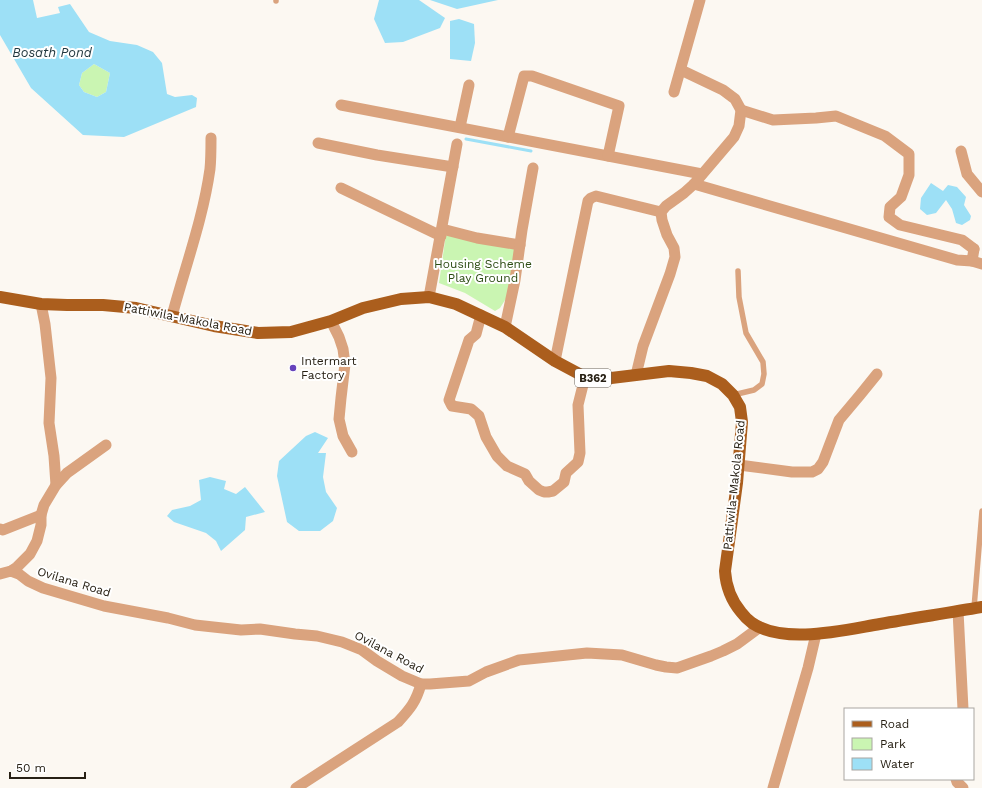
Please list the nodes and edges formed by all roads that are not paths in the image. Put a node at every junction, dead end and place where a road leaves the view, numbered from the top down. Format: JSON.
{"nodes":[{"id":1,"x":700,"y":0,"type":"edge"},
{"id":2,"x":680,"y":70,"type":"junction"},
{"id":3,"x":469,"y":85,"type":"dead end"},
{"id":4,"x":674,"y":92,"type":"dead end"},
{"id":5,"x":341,"y":105,"type":"dead end"},
{"id":6,"x":741,"y":110,"type":"junction"},
{"id":7,"x":460,"y":127,"type":"junction"},
{"id":8,"x":508,"y":137,"type":"junction"},
{"id":9,"x":211,"y":138,"type":"dead end"},
{"id":10,"x":318,"y":143,"type":"dead end"},
{"id":11,"x":457,"y":144,"type":"dead end"},
{"id":12,"x":961,"y":152,"type":"dead end"},
{"id":13,"x":608,"y":156,"type":"junction"},
{"id":14,"x":452,"y":167,"type":"junction"},
{"id":15,"x":533,"y":168,"type":"dead end"},
{"id":16,"x":702,"y":174,"type":"junction"},
{"id":17,"x":694,"y":184,"type":"junction"},
{"id":18,"x":341,"y":188,"type":"dead end"},
{"id":19,"x":982,"y":192,"type":"edge"},
{"id":20,"x":661,"y":212,"type":"junction"},
{"id":21,"x":441,"y":232,"type":"junction"},
{"id":22,"x":520,"y":245,"type":"junction"},
{"id":23,"x":978,"y":248,"type":"edge"},
{"id":24,"x":977,"y":263,"type":"edge"},
{"id":25,"x":738,"y":271,"type":"dead end"},
{"id":26,"x":0,"y":297,"type":"edge"},
{"id":27,"x":429,"y":297,"type":"junction"},
{"id":28,"x":41,"y":304,"type":"junction"},
{"id":29,"x":481,"y":315,"type":"junction"},
{"id":30,"x":172,"y":316,"type":"junction"},
{"id":31,"x":331,"y":322,"type":"junction"},
{"id":32,"x":505,"y":327,"type":"junction"},
{"id":33,"x":555,"y":361,"type":"junction"},
{"id":34,"x":877,"y":374,"type":"dead end"},
{"id":35,"x":636,"y":375,"type":"junction"},
{"id":36,"x":585,"y":377,"type":"junction"},
{"id":37,"x":733,"y":395,"type":"junction"},
{"id":38,"x":106,"y":445,"type":"dead end"},
{"id":39,"x":352,"y":452,"type":"dead end"},
{"id":40,"x":738,"y":465,"type":"junction"},
{"id":41,"x":56,"y":486,"type":"junction"},
{"id":42,"x":982,"y":511,"type":"edge"},
{"id":43,"x":41,"y":515,"type":"junction"},
{"id":44,"x":0,"y":530,"type":"edge"},
{"id":45,"x":11,"y":571,"type":"junction"},
{"id":46,"x":0,"y":574,"type":"edge"},
{"id":47,"x":978,"y":608,"type":"edge"},
{"id":48,"x":958,"y":611,"type":"junction"},
{"id":49,"x":760,"y":628,"type":"junction"},
{"id":50,"x":816,"y":634,"type":"junction"},
{"id":51,"x":421,"y":684,"type":"junction"},
{"id":52,"x":964,"y":708,"type":"edge"},
{"id":53,"x":956,"y":780,"type":"edge"},
{"id":54,"x":296,"y":788,"type":"edge"},
{"id":55,"x":773,"y":788,"type":"edge"},
{"id":56,"x":963,"y":788,"type":"edge"}],
"edges":[{"from":1,"to":2,"type":"street"},
{"from":2,"to":4,"type":"street"},
{"from":2,"to":6,"type":"street"},
{"from":3,"to":7,"type":"street"},
{"from":5,"to":7,"type":"street"},
{"from":6,"to":16,"type":"street"},
{"from":6,"to":23,"type":"street"},
{"from":7,"to":8,"type":"street"},
{"from":8,"to":13,"type":"street"},
{"from":8,"to":13,"type":"street"},
{"from":9,"to":30,"type":"street"},
{"from":10,"to":14,"type":"street"},
{"from":11,"to":14,"type":"street"},
{"from":12,"to":19,"type":"street"},
{"from":13,"to":16,"type":"street"},
{"from":14,"to":21,"type":"street"},
{"from":15,"to":22,"type":"street"},
{"from":16,"to":17,"type":"street"},
{"from":17,"to":20,"type":"street"},
{"from":17,"to":24,"type":"street"},
{"from":18,"to":21,"type":"street"},
{"from":20,"to":33,"type":"street"},
{"from":20,"to":35,"type":"street"},
{"from":21,"to":22,"type":"street"},
{"from":21,"to":27,"type":"street"},
{"from":22,"to":32,"type":"street"},
{"from":23,"to":24,"type":"street"},
{"from":25,"to":37,"type":"lane"},
{"from":26,"to":28,"type":"main road","name":"Pattiwila-Makola Road","number":"B362"},
{"from":27,"to":29,"type":"main road","name":"Pattiwila-Makola Road","number":"B362"},
{"from":27,"to":31,"type":"main road","name":"Pattiwila-Makola Road","number":"B362"},
{"from":28,"to":30,"type":"main road","name":"Pattiwila-Makola Road","number":"B362"},
{"from":28,"to":41,"type":"street"},
{"from":29,"to":32,"type":"main road","name":"Pattiwila-Makola Road","number":"B362"},
{"from":29,"to":36,"type":"street"},
{"from":30,"to":31,"type":"main road","name":"Pattiwila-Makola Road","number":"B362"},
{"from":31,"to":39,"type":"street"},
{"from":32,"to":33,"type":"main road","name":"Pattiwila-Makola Road","number":"B362"},
{"from":33,"to":36,"type":"main road","name":"Pattiwila-Makola Road","number":"B362"},
{"from":34,"to":40,"type":"street"},
{"from":35,"to":36,"type":"main road","name":"Pattiwila-Makola Road","number":"B362"},
{"from":35,"to":37,"type":"main road","name":"Pattiwila-Makola Road","number":"B362"},
{"from":37,"to":40,"type":"main road","name":"Pattiwila-Makola Road","number":"B362"},
{"from":38,"to":41,"type":"street"},
{"from":40,"to":49,"type":"main road","name":"Pattiwila-Makola Road","number":"B362"},
{"from":41,"to":43,"type":"street"},
{"from":42,"to":47,"type":"lane"},
{"from":43,"to":44,"type":"street"},
{"from":43,"to":45,"type":"street"},
{"from":45,"to":46,"type":"street"},
{"from":45,"to":51,"type":"street","name":"Ovilana Road"},
{"from":47,"to":48,"type":"main road","name":"Pattiwila-Makola Road","number":"B362"},
{"from":48,"to":50,"type":"main road","name":"Pattiwila-Makola Road","number":"B362"},
{"from":48,"to":52,"type":"street"},
{"from":49,"to":50,"type":"main road","name":"Pattiwila-Makola Road","number":"B362"},
{"from":49,"to":51,"type":"street","name":"Ovilana Road"},
{"from":50,"to":55,"type":"street"},
{"from":51,"to":54,"type":"street"},
{"from":53,"to":56,"type":"street"}]}
